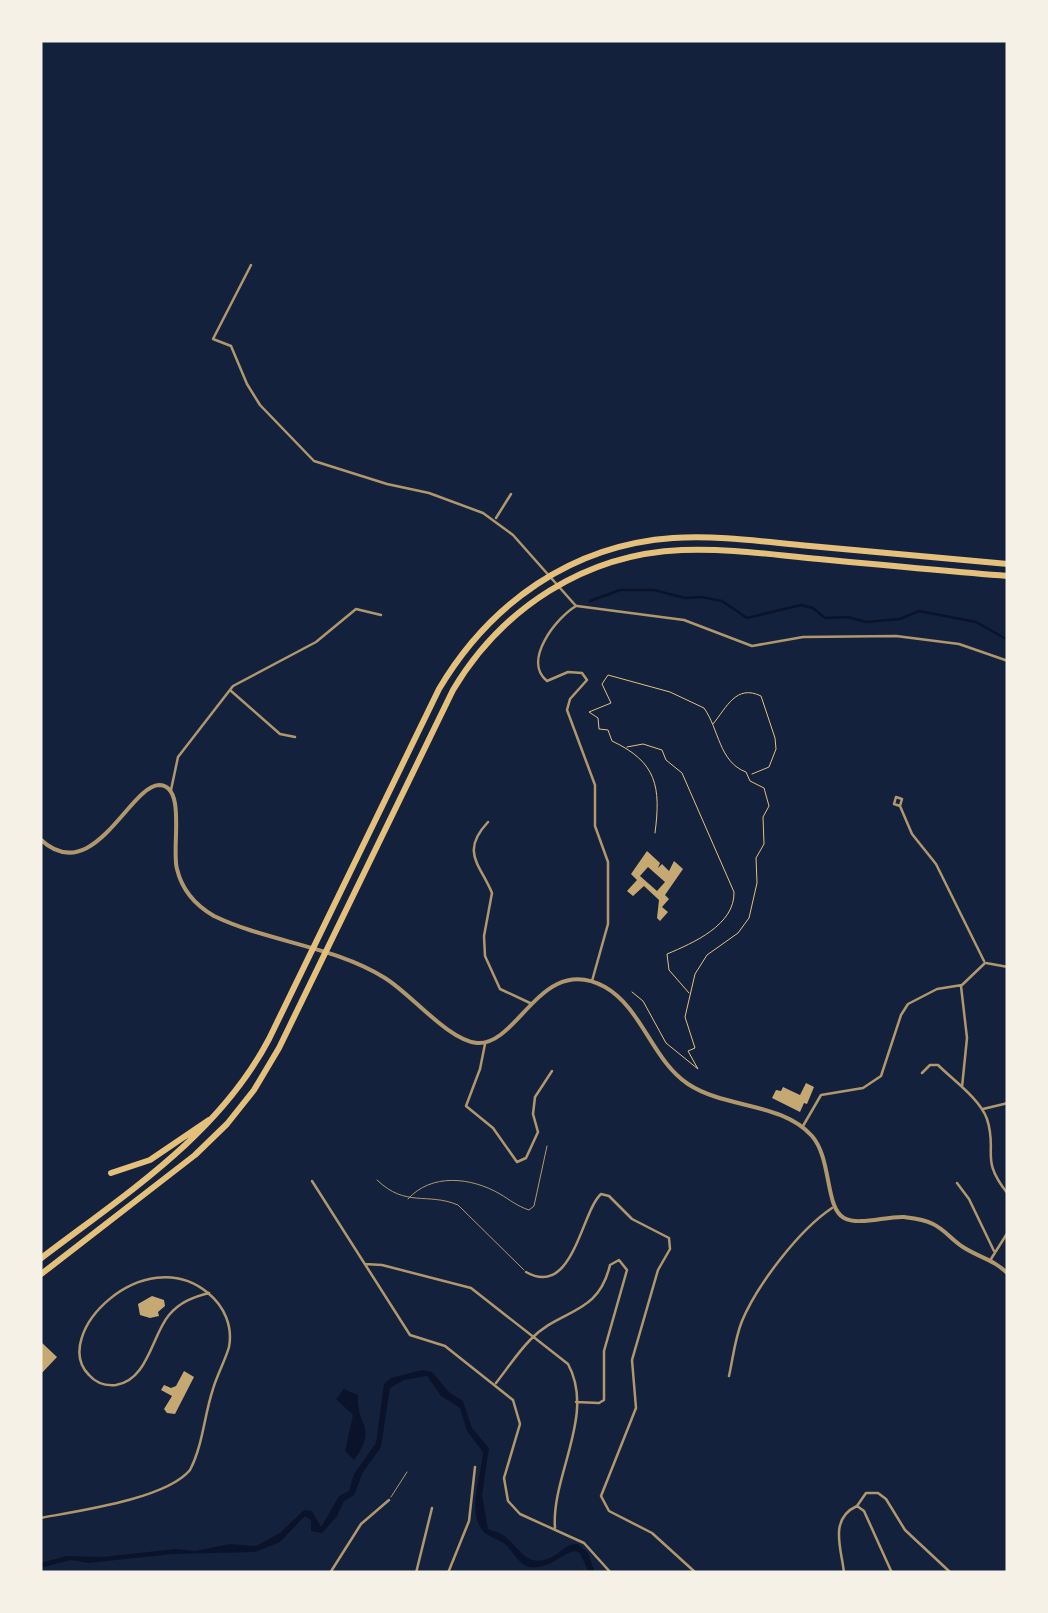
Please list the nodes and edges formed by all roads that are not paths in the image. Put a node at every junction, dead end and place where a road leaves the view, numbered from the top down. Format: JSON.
{"nodes":[{"id":1,"x":251,"y":266,"type":"dead end"},
{"id":2,"x":511,"y":494,"type":"dead end"},
{"id":3,"x":494,"y":520,"type":"junction"},
{"id":4,"x":1008,"y":564,"type":"edge"},
{"id":5,"x":1008,"y":576,"type":"edge"},
{"id":6,"x":576,"y":606,"type":"junction"},
{"id":7,"x":381,"y":614,"type":"dead end"},
{"id":8,"x":1008,"y":660,"type":"edge"},
{"id":9,"x":230,"y":690,"type":"junction"},
{"id":10,"x":294,"y":737,"type":"dead end"},
{"id":11,"x":171,"y":790,"type":"junction"},
{"id":12,"x":900,"y":806,"type":"dead end"},
{"id":13,"x":488,"y":822,"type":"dead end"},
{"id":14,"x":40,"y":838,"type":"edge"},
{"id":15,"x":40,"y":867,"type":"edge"},
{"id":16,"x":40,"y":886,"type":"edge"},
{"id":17,"x":985,"y":963,"type":"junction"},
{"id":18,"x":1008,"y":968,"type":"edge"},
{"id":19,"x":591,"y":982,"type":"junction"},
{"id":20,"x":962,"y":985,"type":"junction"},
{"id":21,"x":530,"y":1002,"type":"junction"},
{"id":22,"x":485,"y":1043,"type":"junction"},
{"id":23,"x":552,"y":1071,"type":"dead end"},
{"id":24,"x":922,"y":1073,"type":"dead end"},
{"id":25,"x":962,"y":1089,"type":"junction"},
{"id":26,"x":1008,"y":1103,"type":"edge"},
{"id":27,"x":226,"y":1107,"type":"junction"},
{"id":28,"x":981,"y":1110,"type":"junction"},
{"id":29,"x":802,"y":1127,"type":"junction"},
{"id":30,"x":547,"y":1146,"type":"dead end"},
{"id":31,"x":111,"y":1172,"type":"dead end"},
{"id":32,"x":378,"y":1180,"type":"dead end"},
{"id":33,"x":312,"y":1181,"type":"dead end"},
{"id":34,"x":957,"y":1183,"type":"dead end"},
{"id":35,"x":1008,"y":1194,"type":"edge"},
{"id":36,"x":408,"y":1199,"type":"junction"},
{"id":37,"x":833,"y":1208,"type":"junction"},
{"id":38,"x":1008,"y":1232,"type":"edge"},
{"id":39,"x":994,"y":1251,"type":"junction"},
{"id":40,"x":40,"y":1259,"type":"edge"},
{"id":41,"x":991,"y":1261,"type":"junction"},
{"id":42,"x":365,"y":1264,"type":"junction"},
{"id":43,"x":526,"y":1272,"type":"joint"},
{"id":44,"x":40,"y":1274,"type":"edge"},
{"id":45,"x":1008,"y":1274,"type":"edge"},
{"id":46,"x":208,"y":1293,"type":"junction"},
{"id":47,"x":534,"y":1335,"type":"junction"},
{"id":48,"x":729,"y":1376,"type":"dead end"},
{"id":49,"x":495,"y":1385,"type":"junction"},
{"id":50,"x":575,"y":1402,"type":"junction"},
{"id":51,"x":475,"y":1467,"type":"dead end"},
{"id":52,"x":407,"y":1472,"type":"dead end"},
{"id":53,"x":389,"y":1500,"type":"joint"},
{"id":54,"x":856,"y":1506,"type":"junction"},
{"id":55,"x":432,"y":1508,"type":"dead end"},
{"id":56,"x":40,"y":1518,"type":"edge"},
{"id":57,"x":555,"y":1529,"type":"junction"},
{"id":58,"x":330,"y":1573,"type":"edge"},
{"id":59,"x":416,"y":1573,"type":"edge"},
{"id":60,"x":448,"y":1573,"type":"edge"},
{"id":61,"x":611,"y":1573,"type":"edge"},
{"id":62,"x":696,"y":1573,"type":"edge"},
{"id":63,"x":844,"y":1573,"type":"edge"},
{"id":64,"x":892,"y":1573,"type":"edge"},
{"id":65,"x":951,"y":1573,"type":"edge"}],
"edges":[{"from":1,"to":3,"type":"street"},
{"from":2,"to":3,"type":"street"},
{"from":3,"to":6,"type":"street"},
{"from":4,"to":27,"type":"highway"},
{"from":5,"to":44,"type":"highway"},
{"from":6,"to":8,"type":"street"},
{"from":6,"to":19,"type":"street"},
{"from":7,"to":9,"type":"street"},
{"from":9,"to":10,"type":"street"},
{"from":9,"to":11,"type":"street"},
{"from":11,"to":14,"type":"street"},
{"from":11,"to":22,"type":"street"},
{"from":12,"to":17,"type":"street"},
{"from":13,"to":21,"type":"street"},
{"from":15,"to":16,"type":"street"},
{"from":17,"to":18,"type":"street"},
{"from":17,"to":20,"type":"street"},
{"from":19,"to":21,"type":"street"},
{"from":19,"to":29,"type":"street"},
{"from":20,"to":25,"type":"street"},
{"from":20,"to":29,"type":"street"},
{"from":21,"to":22,"type":"street"},
{"from":22,"to":23,"type":"street"},
{"from":24,"to":25,"type":"street"},
{"from":25,"to":28,"type":"street"},
{"from":26,"to":28,"type":"street"},
{"from":27,"to":31,"type":"highway"},
{"from":27,"to":40,"type":"highway"},
{"from":28,"to":35,"type":"street"},
{"from":29,"to":37,"type":"street"},
{"from":30,"to":36,"type":"lane"},
{"from":32,"to":36,"type":"lane"},
{"from":33,"to":42,"type":"street"},
{"from":34,"to":39,"type":"street"},
{"from":36,"to":43,"type":"lane"},
{"from":37,"to":41,"type":"street"},
{"from":37,"to":48,"type":"street"},
{"from":38,"to":39,"type":"street"},
{"from":39,"to":41,"type":"street"},
{"from":41,"to":45,"type":"street"},
{"from":42,"to":47,"type":"street"},
{"from":42,"to":49,"type":"street"},
{"from":43,"to":62,"type":"street"},
{"from":46,"to":46,"type":"street"},
{"from":46,"to":56,"type":"street"},
{"from":47,"to":49,"type":"street"},
{"from":47,"to":50,"type":"street"},
{"from":47,"to":50,"type":"street"},
{"from":49,"to":57,"type":"street"},
{"from":50,"to":57,"type":"street"},
{"from":51,"to":60,"type":"street"},
{"from":52,"to":53,"type":"lane"},
{"from":53,"to":58,"type":"street"},
{"from":54,"to":63,"type":"street"},
{"from":54,"to":64,"type":"street"},
{"from":54,"to":65,"type":"street"},
{"from":55,"to":59,"type":"street"},
{"from":57,"to":61,"type":"street"}]}
